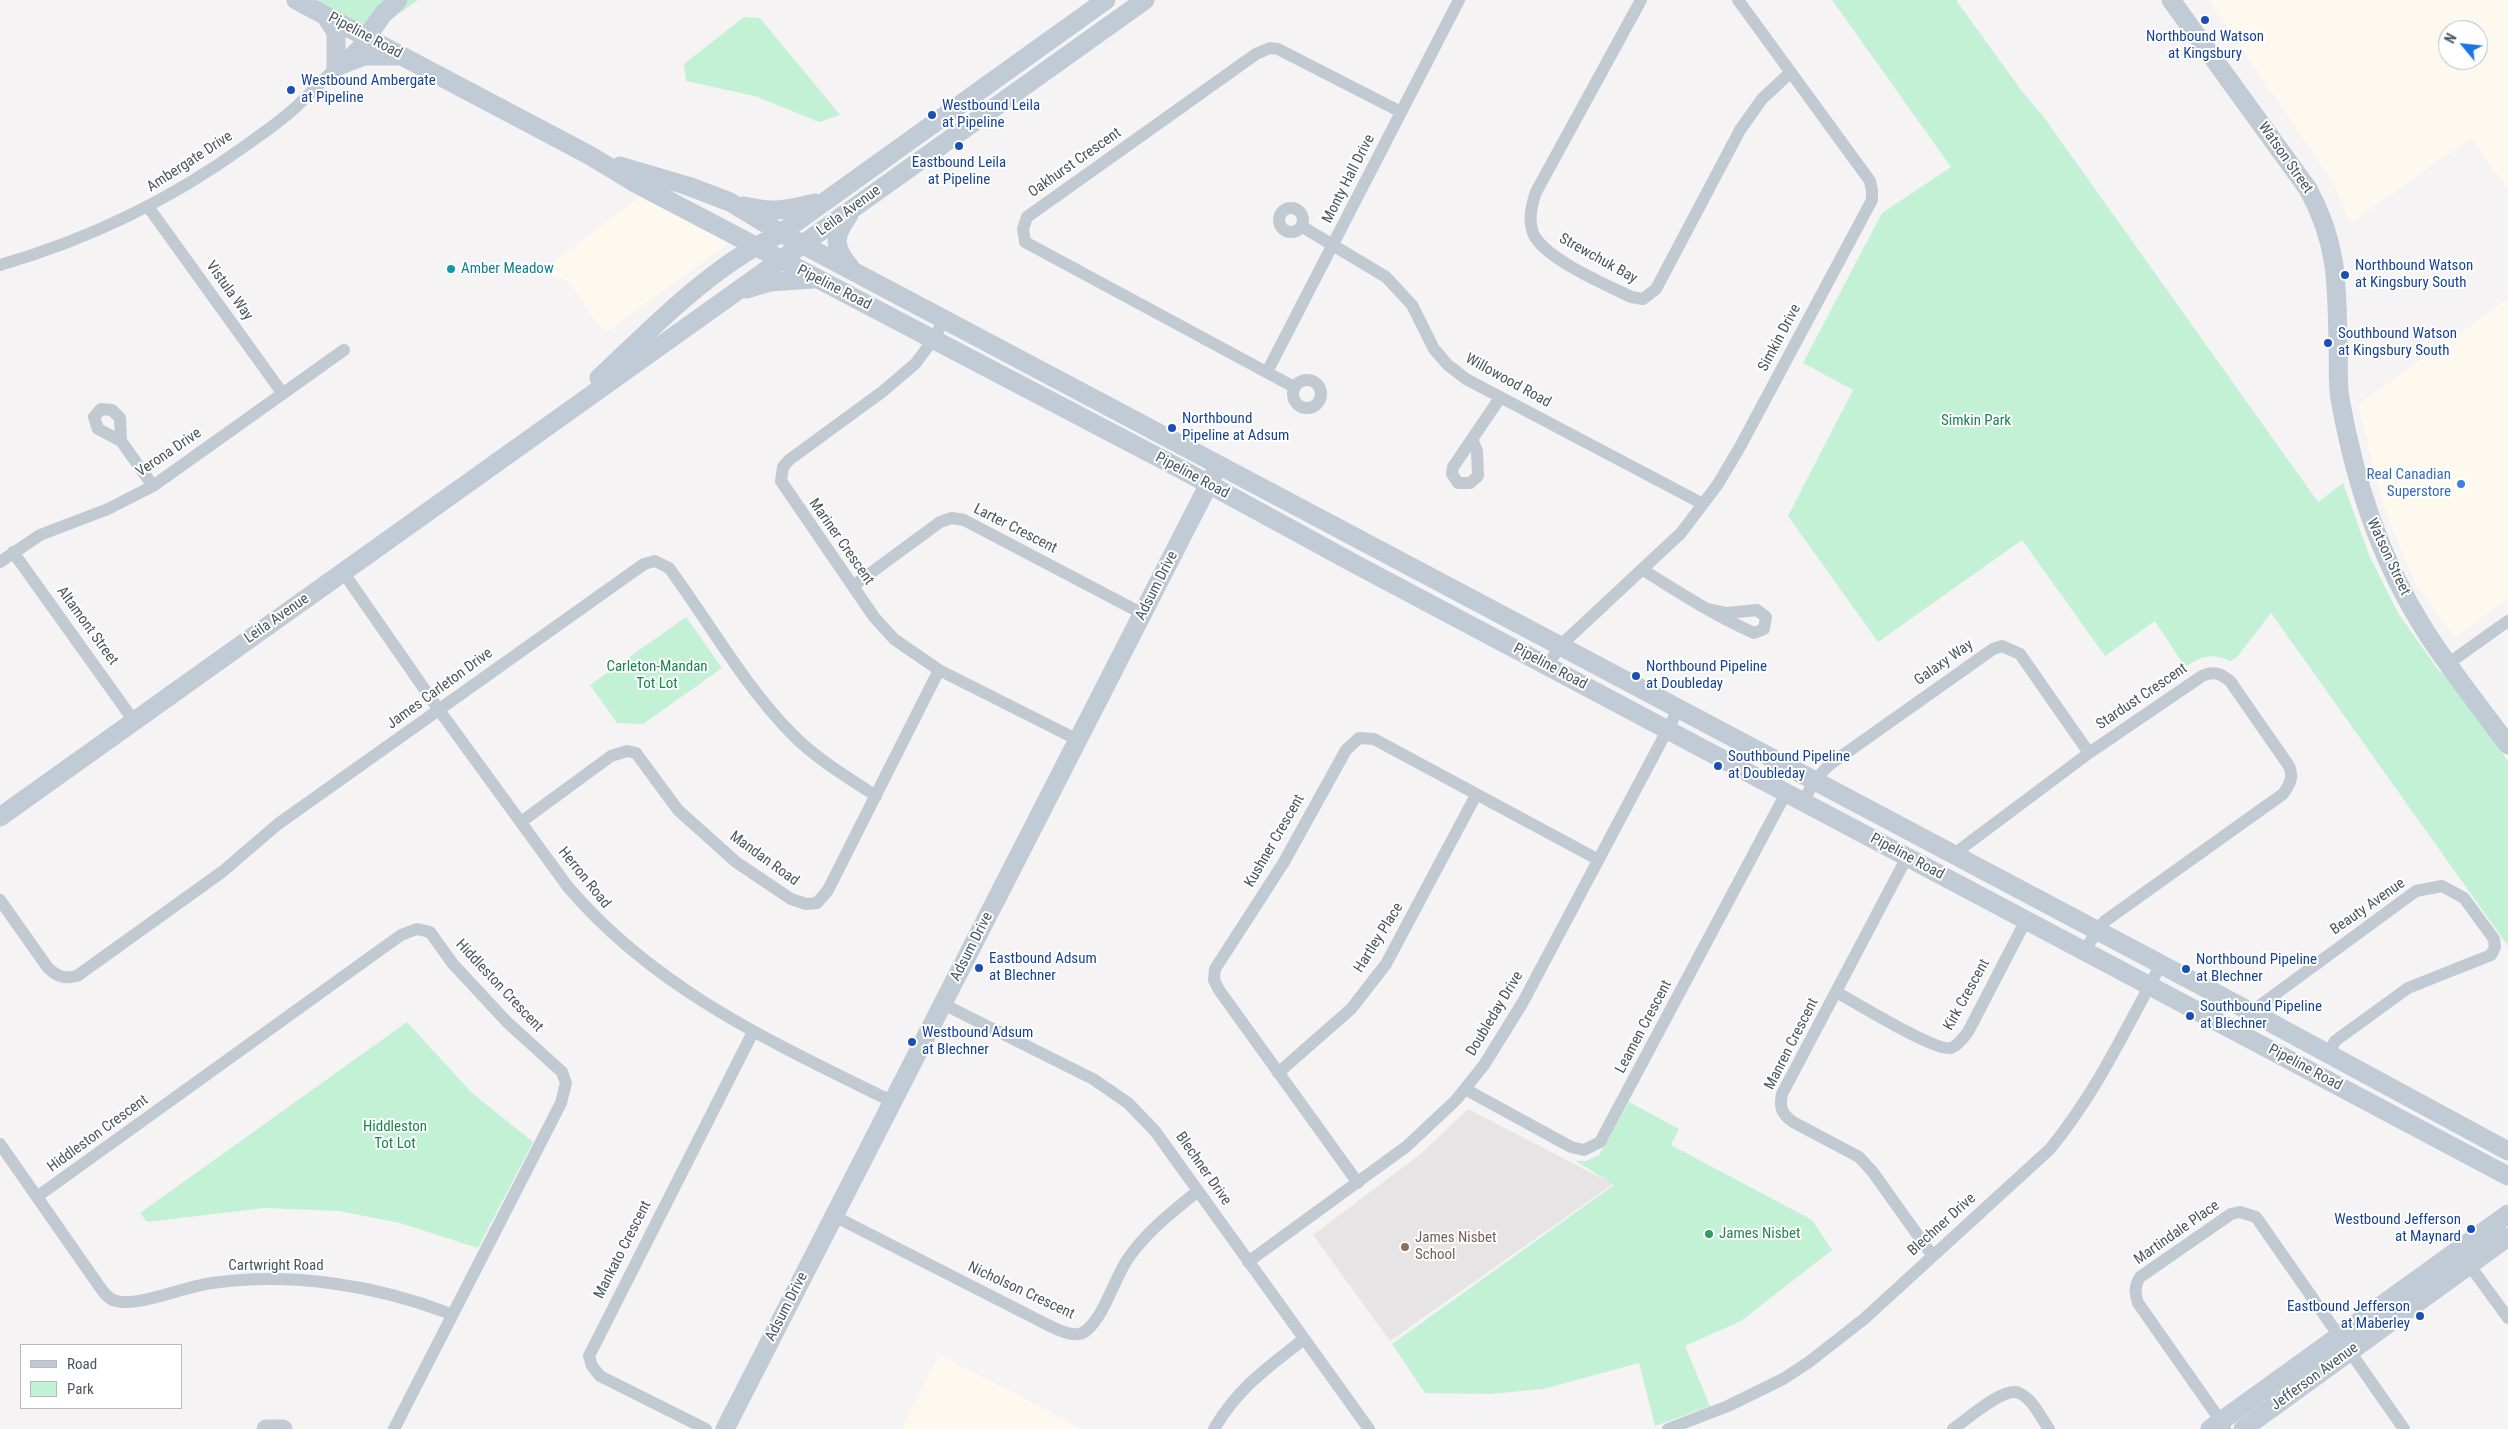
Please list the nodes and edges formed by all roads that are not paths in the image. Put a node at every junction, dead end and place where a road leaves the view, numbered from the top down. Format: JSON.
{"nodes":[{"id":1,"x":296,"y":0,"type":"edge"},
{"id":2,"x":398,"y":0,"type":"edge"},
{"id":3,"x":1106,"y":0,"type":"edge"},
{"id":4,"x":1145,"y":0,"type":"edge"},
{"id":5,"x":1460,"y":0,"type":"edge"},
{"id":6,"x":1641,"y":0,"type":"edge"},
{"id":7,"x":1738,"y":0,"type":"edge"},
{"id":8,"x":2171,"y":0,"type":"edge"},
{"id":9,"x":325,"y":15,"type":"junction"},
{"id":10,"x":367,"y":37,"type":"junction"},
{"id":11,"x":401,"y":56,"type":"junction"},
{"id":12,"x":336,"y":67,"type":"junction"},
{"id":13,"x":1791,"y":72,"type":"junction"},
{"id":14,"x":1401,"y":112,"type":"junction"},
{"id":15,"x":592,"y":157,"type":"junction"},
{"id":16,"x":828,"y":199,"type":"junction"},
{"id":17,"x":730,"y":202,"type":"junction"},
{"id":18,"x":855,"y":207,"type":"junction"},
{"id":19,"x":149,"y":208,"type":"junction"},
{"id":20,"x":1301,"y":226,"type":"dead end"},
{"id":21,"x":781,"y":233,"type":"junction"},
{"id":22,"x":804,"y":244,"type":"junction"},
{"id":23,"x":1334,"y":245,"type":"junction"},
{"id":24,"x":757,"y":247,"type":"junction"},
{"id":25,"x":779,"y":259,"type":"junction"},
{"id":26,"x":0,"y":265,"type":"edge"},
{"id":27,"x":851,"y":268,"type":"junction"},
{"id":28,"x":817,"y":279,"type":"junction"},
{"id":29,"x":734,"y":292,"type":"junction"},
{"id":30,"x":945,"y":318,"type":"junction"},
{"id":31,"x":933,"y":340,"type":"junction"},
{"id":32,"x":344,"y":350,"type":"dead end"},
{"id":33,"x":1267,"y":372,"type":"junction"},
{"id":34,"x":1294,"y":387,"type":"dead end"},
{"id":35,"x":283,"y":394,"type":"junction"},
{"id":36,"x":1500,"y":398,"type":"junction"},
{"id":37,"x":553,"y":422,"type":"junction"},
{"id":38,"x":1472,"y":439,"type":"dead end"},
{"id":39,"x":121,"y":441,"type":"dead end"},
{"id":40,"x":1220,"y":464,"type":"junction"},
{"id":41,"x":1209,"y":485,"type":"junction"},
{"id":42,"x":153,"y":486,"type":"junction"},
{"id":43,"x":1703,"y":504,"type":"junction"},
{"id":44,"x":13,"y":552,"type":"junction"},
{"id":45,"x":0,"y":562,"type":"edge"},
{"id":46,"x":1643,"y":570,"type":"junction"},
{"id":47,"x":343,"y":572,"type":"junction"},
{"id":48,"x":853,"y":586,"type":"junction"},
{"id":49,"x":1708,"y":609,"type":"dead end"},
{"id":50,"x":1143,"y":614,"type":"junction"},
{"id":51,"x":2508,"y":622,"type":"edge"},
{"id":52,"x":1561,"y":645,"type":"junction"},
{"id":53,"x":2449,"y":663,"type":"junction"},
{"id":54,"x":1548,"y":666,"type":"junction"},
{"id":55,"x":939,"y":670,"type":"junction"},
{"id":56,"x":1679,"y":708,"type":"junction"},
{"id":57,"x":439,"y":710,"type":"junction"},
{"id":58,"x":134,"y":721,"type":"junction"},
{"id":59,"x":1668,"y":730,"type":"junction"},
{"id":60,"x":1078,"y":740,"type":"junction"},
{"id":61,"x":2508,"y":746,"type":"edge"},
{"id":62,"x":2089,"y":754,"type":"junction"},
{"id":63,"x":1815,"y":780,"type":"junction"},
{"id":64,"x":876,"y":796,"type":"junction"},
{"id":65,"x":1476,"y":796,"type":"junction"},
{"id":66,"x":1795,"y":797,"type":"junction"},
{"id":67,"x":0,"y":817,"type":"edge"},
{"id":68,"x":521,"y":822,"type":"junction"},
{"id":69,"x":1958,"y":856,"type":"junction"},
{"id":70,"x":1907,"y":857,"type":"junction"},
{"id":71,"x":1598,"y":860,"type":"junction"},
{"id":72,"x":0,"y":900,"type":"edge"},
{"id":73,"x":2026,"y":920,"type":"junction"},
{"id":74,"x":2097,"y":930,"type":"junction"},
{"id":75,"x":2085,"y":951,"type":"junction"},
{"id":76,"x":2161,"y":964,"type":"junction"},
{"id":77,"x":2150,"y":985,"type":"junction"},
{"id":78,"x":1836,"y":992,"type":"junction"},
{"id":79,"x":943,"y":1004,"type":"junction"},
{"id":80,"x":2252,"y":1012,"type":"junction"},
{"id":81,"x":753,"y":1032,"type":"junction"},
{"id":82,"x":2239,"y":1033,"type":"junction"},
{"id":83,"x":2329,"y":1053,"type":"junction"},
{"id":84,"x":1278,"y":1073,"type":"junction"},
{"id":85,"x":1465,"y":1089,"type":"junction"},
{"id":86,"x":893,"y":1102,"type":"junction"},
{"id":87,"x":0,"y":1144,"type":"edge"},
{"id":88,"x":2508,"y":1151,"type":"edge"},
{"id":89,"x":2508,"y":1176,"type":"edge"},
{"id":90,"x":1358,"y":1183,"type":"junction"},
{"id":91,"x":1198,"y":1191,"type":"junction"},
{"id":92,"x":38,"y":1196,"type":"junction"},
{"id":93,"x":2508,"y":1214,"type":"edge"},
{"id":94,"x":834,"y":1216,"type":"junction"},
{"id":95,"x":2508,"y":1238,"type":"edge"},
{"id":96,"x":1932,"y":1256,"type":"junction"},
{"id":97,"x":2464,"y":1257,"type":"junction"},
{"id":98,"x":1248,"y":1262,"type":"junction"},
{"id":99,"x":451,"y":1314,"type":"junction"},
{"id":100,"x":2508,"y":1318,"type":"edge"},
{"id":101,"x":1304,"y":1339,"type":"junction"},
{"id":102,"x":2345,"y":1344,"type":"junction"},
{"id":103,"x":2219,"y":1426,"type":"edge"},
{"id":104,"x":1674,"y":1428,"type":"edge"},
{"id":105,"x":266,"y":1429,"type":"edge"},
{"id":106,"x":283,"y":1429,"type":"edge"},
{"id":107,"x":394,"y":1429,"type":"edge"},
{"id":108,"x":706,"y":1429,"type":"edge"},
{"id":109,"x":725,"y":1429,"type":"edge"},
{"id":110,"x":1214,"y":1429,"type":"edge"},
{"id":111,"x":1369,"y":1429,"type":"edge"},
{"id":112,"x":1953,"y":1429,"type":"edge"},
{"id":113,"x":2049,"y":1429,"type":"edge"},
{"id":114,"x":2243,"y":1429,"type":"edge"},
{"id":115,"x":2404,"y":1429,"type":"edge"}],
"edges":[{"from":1,"to":9,"type":"street","name":"Pipeline Road"},
{"from":2,"to":10,"type":"street"},
{"from":3,"to":16,"type":"street","name":"Leila Avenue"},
{"from":4,"to":18,"type":"street","name":"Leila Avenue"},
{"from":5,"to":14,"type":"street","name":"Monty Hall Drive"},
{"from":6,"to":13,"type":"street","name":"Strewchuk Bay"},
{"from":7,"to":13,"type":"street","name":"Simkin Drive"},
{"from":8,"to":53,"type":"street","name":"Watson Street"},
{"from":9,"to":10,"type":"street","name":"Pipeline Road"},
{"from":9,"to":12,"type":"street"},
{"from":10,"to":11,"type":"street","name":"Pipeline Road"},
{"from":10,"to":12,"type":"street","name":"Ambergate Drive"},
{"from":11,"to":12,"type":"street"},
{"from":11,"to":15,"type":"street","name":"Pipeline Road"},
{"from":12,"to":19,"type":"street","name":"Ambergate Drive"},
{"from":13,"to":43,"type":"street","name":"Simkin Drive"},
{"from":14,"to":23,"type":"street","name":"Monty Hall Drive"},
{"from":14,"to":33,"type":"street","name":"Oakhurst Crescent"},
{"from":15,"to":17,"type":"street","name":"Pipeline Road"},
{"from":15,"to":24,"type":"street","name":"Pipeline Road"},
{"from":16,"to":17,"type":"street"},
{"from":16,"to":21,"type":"street","name":"Leila Avenue"},
{"from":17,"to":21,"type":"street","name":"Pipeline Road"},
{"from":18,"to":22,"type":"street","name":"Leila Avenue"},
{"from":18,"to":27,"type":"street"},
{"from":19,"to":26,"type":"street","name":"Ambergate Drive"},
{"from":19,"to":35,"type":"street","name":"Vistula Way"},
{"from":20,"to":23,"type":"street","name":"Willowood Road"},
{"from":21,"to":22,"type":"street","name":"Pipeline Road"},
{"from":21,"to":24,"type":"street","name":"Leila Avenue"},
{"from":22,"to":25,"type":"street","name":"Leila Avenue"},
{"from":22,"to":27,"type":"street","name":"Pipeline Road"},
{"from":23,"to":33,"type":"street","name":"Monty Hall Drive"},
{"from":23,"to":36,"type":"street","name":"Willowood Road"},
{"from":24,"to":25,"type":"street","name":"Pipeline Road"},
{"from":24,"to":37,"type":"street","name":"Leila Avenue"},
{"from":25,"to":28,"type":"street","name":"Pipeline Road"},
{"from":25,"to":29,"type":"street","name":"Leila Avenue"},
{"from":27,"to":30,"type":"street","name":"Pipeline Road"},
{"from":28,"to":29,"type":"street"},
{"from":28,"to":31,"type":"street","name":"Pipeline Road"},
{"from":29,"to":37,"type":"street","name":"Leila Avenue"},
{"from":30,"to":31,"type":"street","name":"Mariner Crescent"},
{"from":30,"to":40,"type":"street","name":"Pipeline Road"},
{"from":31,"to":41,"type":"street","name":"Pipeline Road"},
{"from":31,"to":48,"type":"street","name":"Mariner Crescent"},
{"from":32,"to":35,"type":"street","name":"Verona Drive"},
{"from":33,"to":34,"type":"street","name":"Oakhurst Crescent"},
{"from":35,"to":42,"type":"street","name":"Verona Drive"},
{"from":36,"to":38,"type":"street"},
{"from":36,"to":43,"type":"street","name":"Willowood Road"},
{"from":37,"to":47,"type":"street","name":"Leila Avenue"},
{"from":39,"to":42,"type":"street"},
{"from":40,"to":41,"type":"street","name":"Adsum Drive"},
{"from":40,"to":52,"type":"street","name":"Pipeline Road"},
{"from":41,"to":50,"type":"street","name":"Adsum Drive"},
{"from":41,"to":54,"type":"street","name":"Pipeline Road"},
{"from":42,"to":44,"type":"street","name":"Verona Drive"},
{"from":43,"to":46,"type":"street","name":"Simkin Drive"},
{"from":44,"to":45,"type":"street","name":"Verona Drive"},
{"from":44,"to":58,"type":"street","name":"Altamont Street"},
{"from":46,"to":49,"type":"street"},
{"from":46,"to":52,"type":"street","name":"Simkin Drive"},
{"from":47,"to":57,"type":"street","name":"Herron Road"},
{"from":47,"to":58,"type":"street","name":"Leila Avenue"},
{"from":48,"to":50,"type":"street","name":"Larter Crescent"},
{"from":48,"to":55,"type":"street","name":"Mariner Crescent"},
{"from":50,"to":60,"type":"street","name":"Adsum Drive"},
{"from":51,"to":53,"type":"street"},
{"from":52,"to":54,"type":"street","name":"Simkin Drive"},
{"from":52,"to":56,"type":"street","name":"Pipeline Road"},
{"from":53,"to":61,"type":"street","name":"Watson Street"},
{"from":54,"to":59,"type":"street","name":"Pipeline Road"},
{"from":55,"to":60,"type":"street","name":"Mariner Crescent"},
{"from":55,"to":64,"type":"street","name":"Mandan Road"},
{"from":56,"to":59,"type":"street","name":"Doubleday Drive"},
{"from":56,"to":63,"type":"street","name":"Pipeline Road"},
{"from":57,"to":64,"type":"street","name":"James Carleton Drive"},
{"from":57,"to":68,"type":"street","name":"Herron Road"},
{"from":57,"to":72,"type":"street","name":"James Carleton Drive"},
{"from":58,"to":67,"type":"street","name":"Leila Avenue"},
{"from":59,"to":66,"type":"street","name":"Pipeline Road"},
{"from":59,"to":71,"type":"street","name":"Doubleday Drive"},
{"from":60,"to":79,"type":"street","name":"Adsum Drive"},
{"from":62,"to":63,"type":"street","name":"Galaxy Way"},
{"from":62,"to":69,"type":"street","name":"Stardust Crescent"},
{"from":62,"to":74,"type":"street","name":"Stardust Crescent"},
{"from":63,"to":66,"type":"street","name":"Galaxy Way"},
{"from":63,"to":69,"type":"street","name":"Pipeline Road"},
{"from":64,"to":68,"type":"street","name":"Mandan Road"},
{"from":65,"to":71,"type":"street","name":"Kushner Crescent"},
{"from":65,"to":84,"type":"street","name":"Hartley Place"},
{"from":65,"to":84,"type":"street","name":"Kushner Crescent"},
{"from":66,"to":70,"type":"street","name":"Pipeline Road"},
{"from":66,"to":85,"type":"street","name":"Leamen Crescent"},
{"from":68,"to":81,"type":"street","name":"Herron Road"},
{"from":69,"to":74,"type":"street","name":"Pipeline Road"},
{"from":70,"to":73,"type":"street","name":"Pipeline Road"},
{"from":70,"to":78,"type":"street","name":"Manren Crescent"},
{"from":71,"to":85,"type":"street","name":"Doubleday Drive"},
{"from":73,"to":75,"type":"street","name":"Pipeline Road"},
{"from":73,"to":78,"type":"street","name":"Kirk Crescent"},
{"from":74,"to":75,"type":"street","name":"Stardust Crescent"},
{"from":74,"to":76,"type":"street","name":"Pipeline Road"},
{"from":75,"to":77,"type":"street","name":"Pipeline Road"},
{"from":76,"to":77,"type":"street","name":"Blechner Drive"},
{"from":76,"to":80,"type":"street","name":"Pipeline Road"},
{"from":77,"to":82,"type":"street","name":"Pipeline Road"},
{"from":77,"to":96,"type":"street","name":"Blechner Drive"},
{"from":78,"to":96,"type":"street","name":"Manren Crescent"},
{"from":79,"to":86,"type":"street","name":"Adsum Drive"},
{"from":79,"to":91,"type":"street","name":"Blechner Drive"},
{"from":80,"to":82,"type":"street","name":"Beauty Avenue"},
{"from":80,"to":83,"type":"street","name":"Pipeline Road"},
{"from":80,"to":83,"type":"street","name":"Beauty Avenue"},
{"from":81,"to":86,"type":"street","name":"Herron Road"},
{"from":81,"to":108,"type":"street","name":"Mankato Crescent"},
{"from":82,"to":89,"type":"street","name":"Pipeline Road"},
{"from":83,"to":88,"type":"street","name":"Pipeline Road"},
{"from":84,"to":90,"type":"street","name":"Kushner Crescent"},
{"from":85,"to":90,"type":"street","name":"Doubleday Drive"},
{"from":86,"to":94,"type":"street","name":"Adsum Drive"},
{"from":87,"to":92,"type":"street","name":"Cartwright Road"},
{"from":90,"to":98,"type":"street","name":"Doubleday Drive"},
{"from":91,"to":94,"type":"street","name":"Nicholson Crescent"},
{"from":91,"to":98,"type":"street","name":"Blechner Drive"},
{"from":92,"to":99,"type":"street","name":"Cartwright Road"},
{"from":92,"to":99,"type":"street","name":"Hiddleston Crescent"},
{"from":93,"to":97,"type":"street","name":"Jefferson Avenue"},
{"from":94,"to":109,"type":"street","name":"Adsum Drive"},
{"from":95,"to":97,"type":"street","name":"Jefferson Avenue"},
{"from":96,"to":104,"type":"street","name":"Blechner Drive"},
{"from":97,"to":100,"type":"street"},
{"from":97,"to":102,"type":"street","name":"Jefferson Avenue"},
{"from":98,"to":101,"type":"street","name":"Blechner Drive"},
{"from":99,"to":107,"type":"street","name":"Hiddleston Crescent"},
{"from":101,"to":110,"type":"street"},
{"from":101,"to":111,"type":"street","name":"Blechner Drive"},
{"from":102,"to":103,"type":"street","name":"Jefferson Avenue"},
{"from":102,"to":103,"type":"street","name":"Martindale Place"},
{"from":102,"to":114,"type":"street","name":"Jefferson Avenue"},
{"from":102,"to":115,"type":"street"},
{"from":105,"to":106,"type":"street"},
{"from":112,"to":113,"type":"street"}]}
